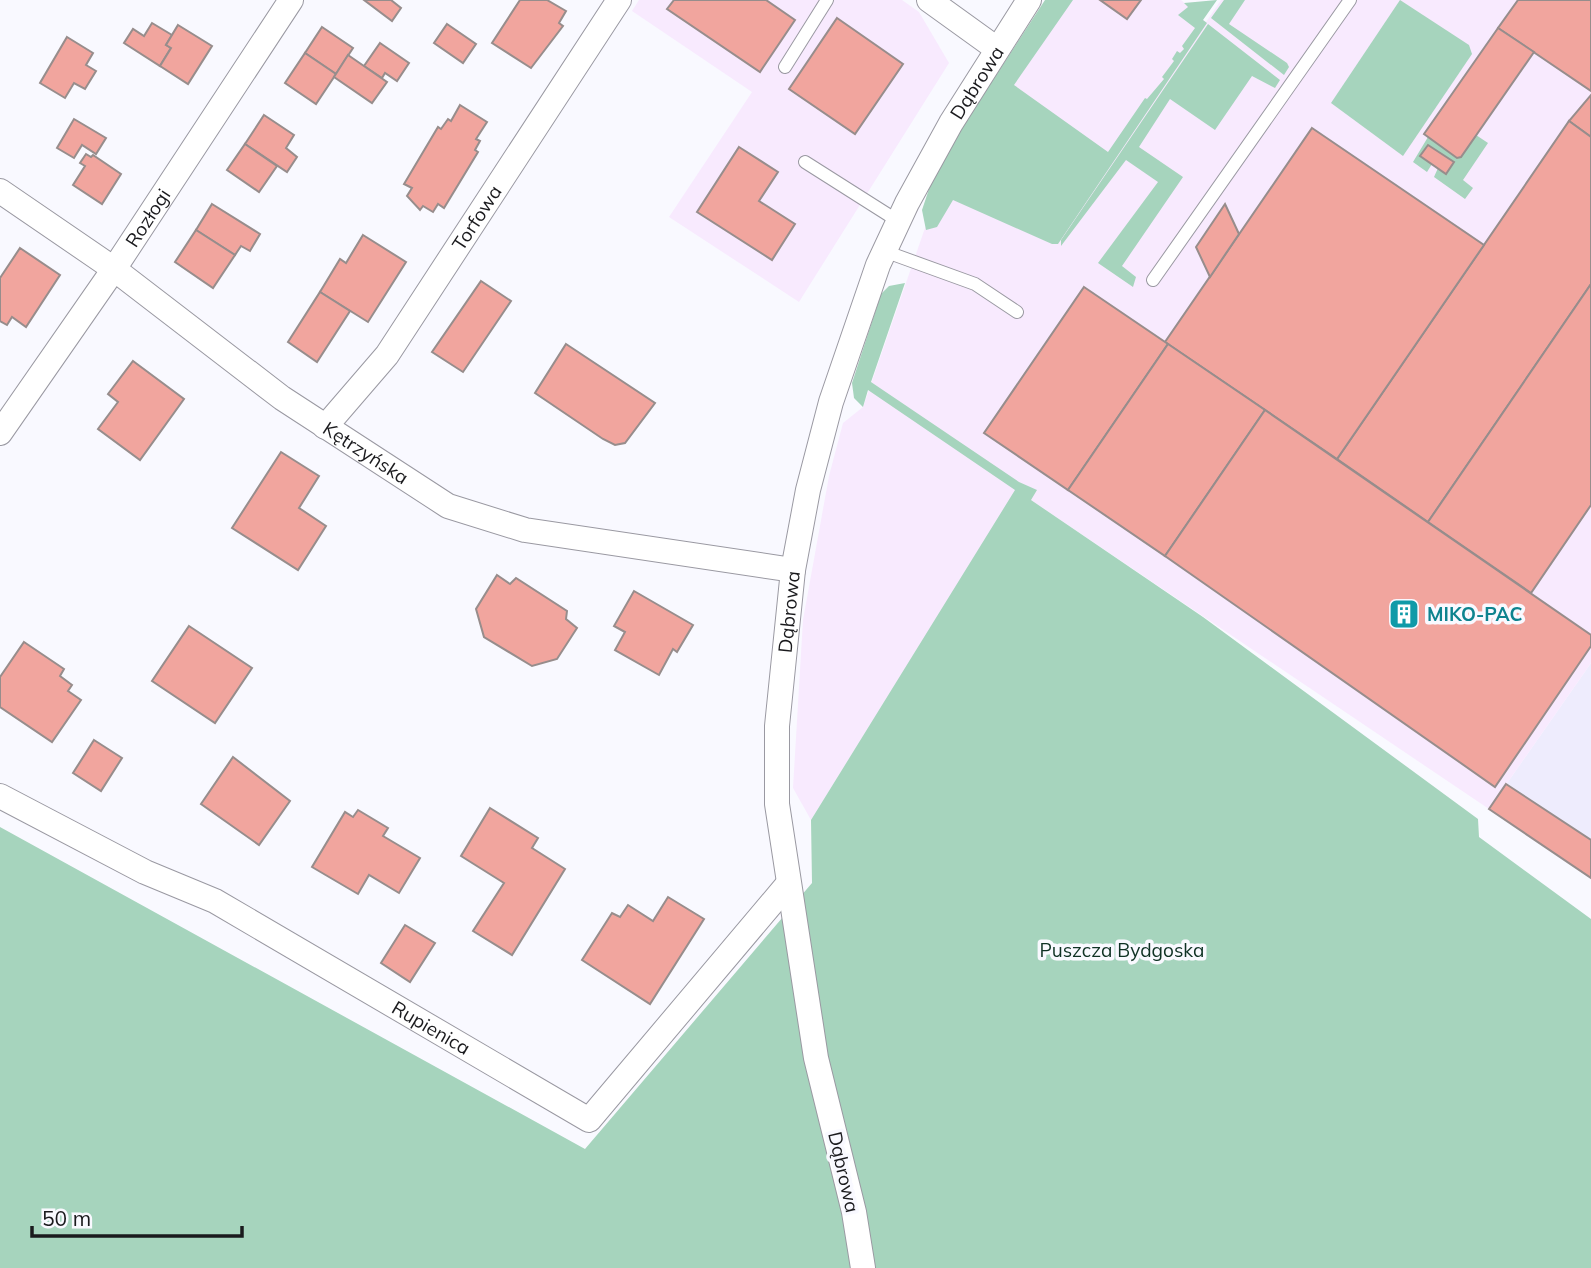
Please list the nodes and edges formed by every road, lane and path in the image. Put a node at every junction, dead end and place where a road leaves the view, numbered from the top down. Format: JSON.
{"nodes":[{"id":1,"x":291,"y":0,"type":"edge"},
{"id":2,"x":619,"y":0,"type":"edge"},
{"id":3,"x":827,"y":0,"type":"edge"},
{"id":4,"x":929,"y":0,"type":"edge"},
{"id":5,"x":1030,"y":0,"type":"edge"},
{"id":6,"x":1350,"y":0,"type":"edge"},
{"id":7,"x":997,"y":49,"type":"junction"},
{"id":8,"x":785,"y":67,"type":"dead end"},
{"id":9,"x":805,"y":162,"type":"dead end"},
{"id":10,"x":0,"y":191,"type":"edge"},
{"id":11,"x":898,"y":221,"type":"junction"},
{"id":12,"x":884,"y":251,"type":"junction"},
{"id":13,"x":114,"y":269,"type":"junction"},
{"id":14,"x":1153,"y":280,"type":"dead end"},
{"id":15,"x":1017,"y":312,"type":"dead end"},
{"id":16,"x":326,"y":427,"type":"junction"},
{"id":17,"x":0,"y":433,"type":"edge"},
{"id":18,"x":793,"y":570,"type":"junction"},
{"id":19,"x":0,"y":796,"type":"edge"},
{"id":20,"x":788,"y":884,"type":"junction"},
{"id":21,"x":863,"y":1268,"type":"edge"}],
"edges":[{"from":1,"to":13,"type":"street","name":"Rozłogi"},
{"from":2,"to":16,"type":"street","name":"Torfowa"},
{"from":3,"to":8,"type":"lane"},
{"from":4,"to":7,"type":"street"},
{"from":5,"to":7,"type":"street","name":"Dąbrowa"},
{"from":6,"to":14,"type":"lane"},
{"from":7,"to":11,"type":"street","name":"Dąbrowa"},
{"from":9,"to":11,"type":"lane"},
{"from":10,"to":13,"type":"street","name":"Kętrzyńska"},
{"from":11,"to":12,"type":"street","name":"Dąbrowa"},
{"from":12,"to":15,"type":"lane"},
{"from":12,"to":18,"type":"street","name":"Dąbrowa"},
{"from":13,"to":16,"type":"street","name":"Kętrzyńska"},
{"from":13,"to":17,"type":"street","name":"Rozłogi"},
{"from":16,"to":18,"type":"street","name":"Kętrzyńska"},
{"from":18,"to":20,"type":"street","name":"Dąbrowa"},
{"from":19,"to":20,"type":"street","name":"Rupienica"},
{"from":20,"to":21,"type":"street","name":"Dąbrowa"}]}
